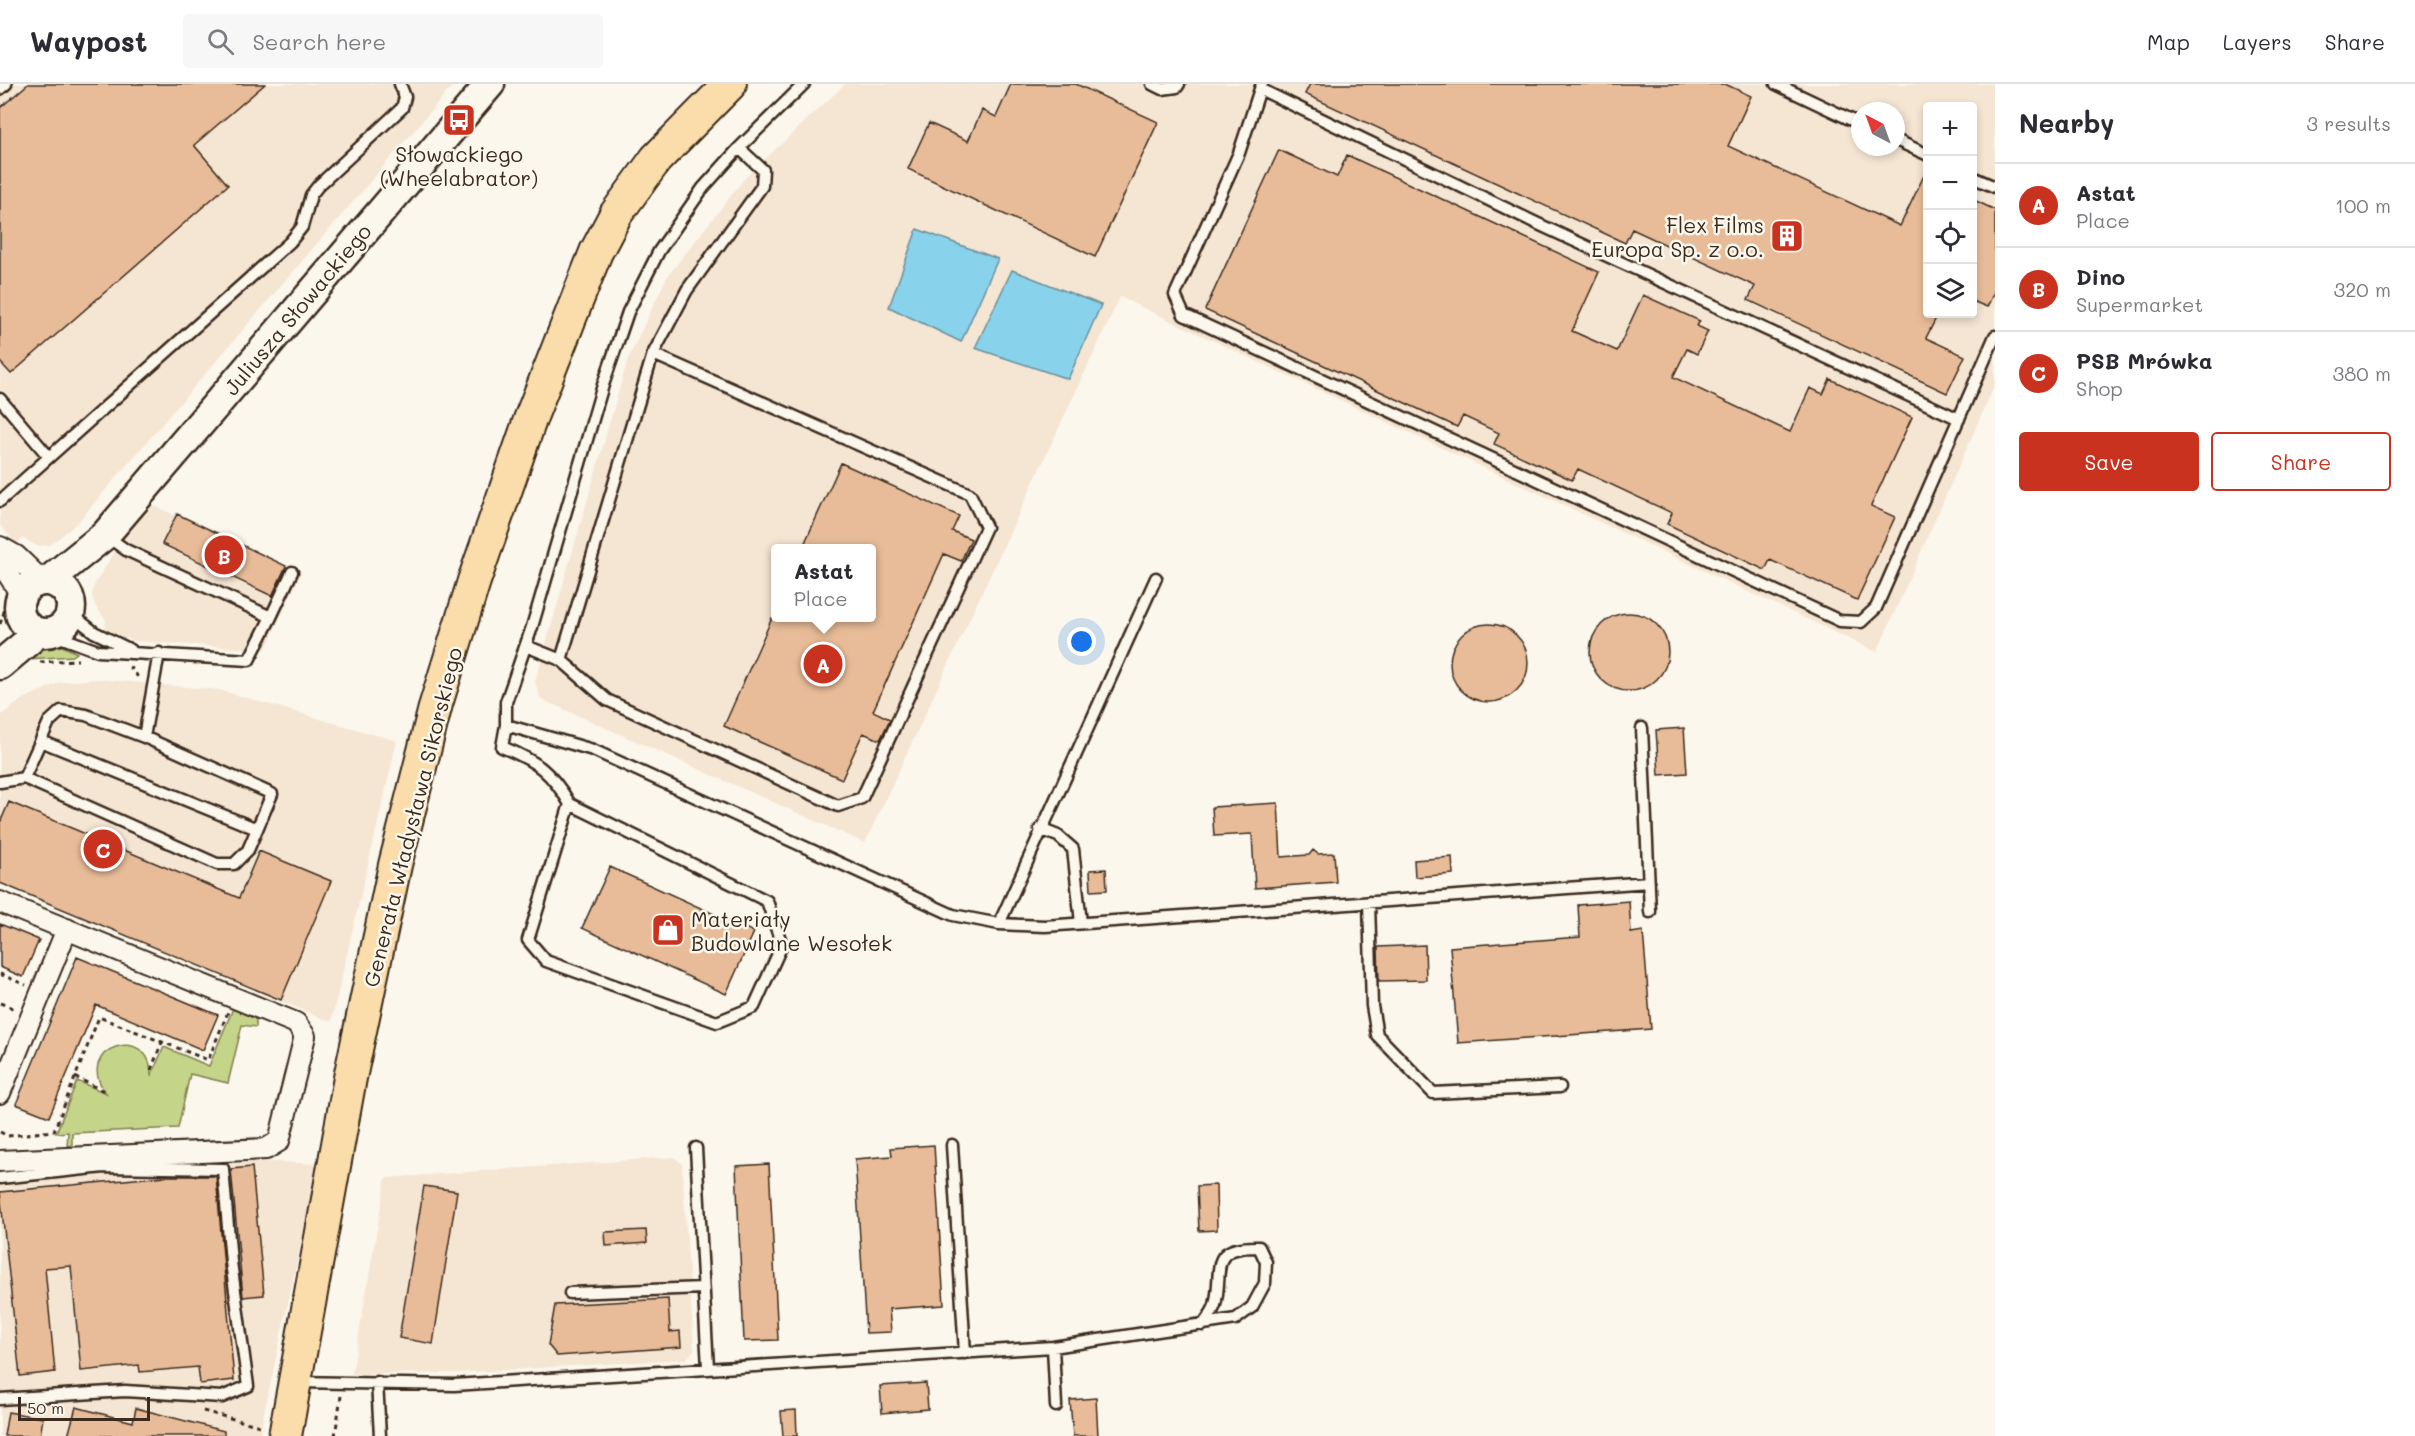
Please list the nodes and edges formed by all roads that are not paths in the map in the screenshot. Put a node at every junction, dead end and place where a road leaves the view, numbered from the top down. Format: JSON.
{"nodes":[{"id":1,"x":6,"y":84,"type":"edge"},
{"id":2,"x":400,"y":84,"type":"edge"},
{"id":3,"x":489,"y":84,"type":"edge"},
{"id":4,"x":730,"y":84,"type":"edge"},
{"id":5,"x":804,"y":84,"type":"edge"},
{"id":6,"x":1152,"y":84,"type":"edge"},
{"id":7,"x":1179,"y":84,"type":"edge"},
{"id":8,"x":1776,"y":84,"type":"edge"},
{"id":9,"x":1261,"y":86,"type":"edge"},
{"id":10,"x":0,"y":89,"type":"edge"},
{"id":11,"x":1851,"y":119,"type":"edge"},
{"id":12,"x":1905,"y":145,"type":"edge"},
{"id":13,"x":739,"y":148,"type":"junction"},
{"id":14,"x":1923,"y":153,"type":"edge"},
{"id":15,"x":1977,"y":179,"type":"edge"},
{"id":16,"x":1995,"y":187,"type":"edge"},
{"id":17,"x":1995,"y":336,"type":"edge"},
{"id":18,"x":653,"y":354,"type":"junction"},
{"id":19,"x":0,"y":399,"type":"edge"},
{"id":20,"x":1959,"y":419,"type":"junction"},
{"id":21,"x":49,"y":457,"type":"junction"},
{"id":22,"x":0,"y":501,"type":"edge"},
{"id":23,"x":105,"y":535,"type":"junction"},
{"id":24,"x":0,"y":547,"type":"edge"},
{"id":25,"x":0,"y":561,"type":"edge"},
{"id":26,"x":292,"y":572,"type":"dead end"},
{"id":27,"x":1156,"y":578,"type":"dead end"},
{"id":28,"x":33,"y":592,"type":"junction"},
{"id":29,"x":70,"y":607,"type":"junction"},
{"id":30,"x":271,"y":617,"type":"junction"},
{"id":31,"x":44,"y":633,"type":"junction"},
{"id":32,"x":0,"y":646,"type":"edge"},
{"id":33,"x":526,"y":646,"type":"junction"},
{"id":34,"x":134,"y":651,"type":"junction"},
{"id":35,"x":159,"y":653,"type":"junction"},
{"id":36,"x":561,"y":660,"type":"junction"},
{"id":37,"x":0,"y":665,"type":"edge"},
{"id":38,"x":506,"y":725,"type":"junction"},
{"id":39,"x":1642,"y":728,"type":"dead end"},
{"id":40,"x":144,"y":737,"type":"junction"},
{"id":41,"x":41,"y":741,"type":"junction"},
{"id":42,"x":24,"y":778,"type":"junction"},
{"id":43,"x":0,"y":782,"type":"edge"},
{"id":44,"x":570,"y":804,"type":"junction"},
{"id":45,"x":257,"y":829,"type":"junction"},
{"id":46,"x":1040,"y":829,"type":"junction"},
{"id":47,"x":1649,"y":882,"type":"junction"},
{"id":48,"x":0,"y":902,"type":"edge"},
{"id":49,"x":1369,"y":902,"type":"junction"},
{"id":50,"x":1650,"y":912,"type":"dead end"},
{"id":51,"x":999,"y":924,"type":"junction"},
{"id":52,"x":1081,"y":924,"type":"junction"},
{"id":53,"x":67,"y":929,"type":"junction"},
{"id":54,"x":1560,"y":1087,"type":"dead end"},
{"id":55,"x":0,"y":1093,"type":"edge"},
{"id":56,"x":952,"y":1145,"type":"dead end"},
{"id":57,"x":696,"y":1148,"type":"dead end"},
{"id":58,"x":0,"y":1161,"type":"edge"},
{"id":59,"x":0,"y":1178,"type":"edge"},
{"id":60,"x":703,"y":1287,"type":"junction"},
{"id":61,"x":570,"y":1293,"type":"dead end"},
{"id":62,"x":1203,"y":1326,"type":"junction"},
{"id":63,"x":1053,"y":1347,"type":"junction"},
{"id":64,"x":965,"y":1353,"type":"junction"},
{"id":65,"x":708,"y":1368,"type":"junction"},
{"id":66,"x":294,"y":1382,"type":"junction"},
{"id":67,"x":377,"y":1382,"type":"junction"},
{"id":68,"x":0,"y":1399,"type":"edge"},
{"id":69,"x":1056,"y":1406,"type":"dead end"},
{"id":70,"x":285,"y":1434,"type":"edge"},
{"id":71,"x":380,"y":1436,"type":"edge"}],
"edges":[{"from":1,"to":10,"type":"lane"},
{"from":2,"to":21,"type":"lane"},
{"from":3,"to":23,"type":"street","name":"Juliusza Słowackiego"},
{"from":4,"to":66,"type":"main road","name":"Generała Władysława Sikorskiego"},
{"from":5,"to":13,"type":"lane"},
{"from":6,"to":7,"type":"lane"},
{"from":8,"to":11,"type":"lane"},
{"from":9,"to":20,"type":"lane"},
{"from":9,"to":20,"type":"lane"},
{"from":12,"to":14,"type":"lane"},
{"from":13,"to":18,"type":"lane"},
{"from":13,"to":33,"type":"lane"},
{"from":15,"to":16,"type":"lane"},
{"from":17,"to":20,"type":"lane"},
{"from":18,"to":36,"type":"lane"},
{"from":18,"to":36,"type":"lane"},
{"from":19,"to":21,"type":"lane"},
{"from":21,"to":22,"type":"lane"},
{"from":23,"to":28,"type":"street","name":"Juliusza Słowackiego"},
{"from":23,"to":29,"type":"street","name":"Juliusza Słowackiego"},
{"from":23,"to":30,"type":"lane"},
{"from":24,"to":28,"type":"street"},
{"from":25,"to":28,"type":"street"},
{"from":26,"to":30,"type":"lane"},
{"from":27,"to":46,"type":"lane"},
{"from":28,"to":29,"type":"street"},
{"from":28,"to":31,"type":"street"},
{"from":28,"to":32,"type":"street","name":"Juliusza Słowackiego"},
{"from":29,"to":31,"type":"street"},
{"from":29,"to":34,"type":"lane"},
{"from":30,"to":35,"type":"lane"},
{"from":31,"to":34,"type":"lane"},
{"from":31,"to":37,"type":"street"},
{"from":33,"to":36,"type":"lane"},
{"from":33,"to":38,"type":"lane"},
{"from":34,"to":35,"type":"lane"},
{"from":35,"to":40,"type":"lane"},
{"from":38,"to":44,"type":"lane"},
{"from":38,"to":51,"type":"lane"},
{"from":39,"to":47,"type":"lane"},
{"from":40,"to":41,"type":"lane"},
{"from":40,"to":45,"type":"lane"},
{"from":41,"to":42,"type":"lane"},
{"from":41,"to":45,"type":"lane"},
{"from":42,"to":43,"type":"lane"},
{"from":42,"to":45,"type":"lane"},
{"from":44,"to":44,"type":"lane"},
{"from":46,"to":51,"type":"lane"},
{"from":46,"to":52,"type":"lane"},
{"from":47,"to":49,"type":"lane"},
{"from":47,"to":50,"type":"lane"},
{"from":48,"to":53,"type":"street"},
{"from":49,"to":52,"type":"lane"},
{"from":49,"to":54,"type":"lane"},
{"from":51,"to":52,"type":"lane"},
{"from":53,"to":55,"type":"street"},
{"from":53,"to":58,"type":"street"},
{"from":56,"to":64,"type":"lane"},
{"from":57,"to":60,"type":"lane"},
{"from":59,"to":68,"type":"lane"},
{"from":60,"to":61,"type":"lane"},
{"from":60,"to":65,"type":"lane"},
{"from":62,"to":62,"type":"lane"},
{"from":62,"to":63,"type":"lane"},
{"from":63,"to":64,"type":"lane"},
{"from":63,"to":69,"type":"lane"},
{"from":64,"to":65,"type":"lane"},
{"from":65,"to":67,"type":"lane"},
{"from":66,"to":67,"type":"lane"},
{"from":66,"to":70,"type":"main road","name":"Generała Władysława Sikorskiego"},
{"from":67,"to":71,"type":"lane"}]}
